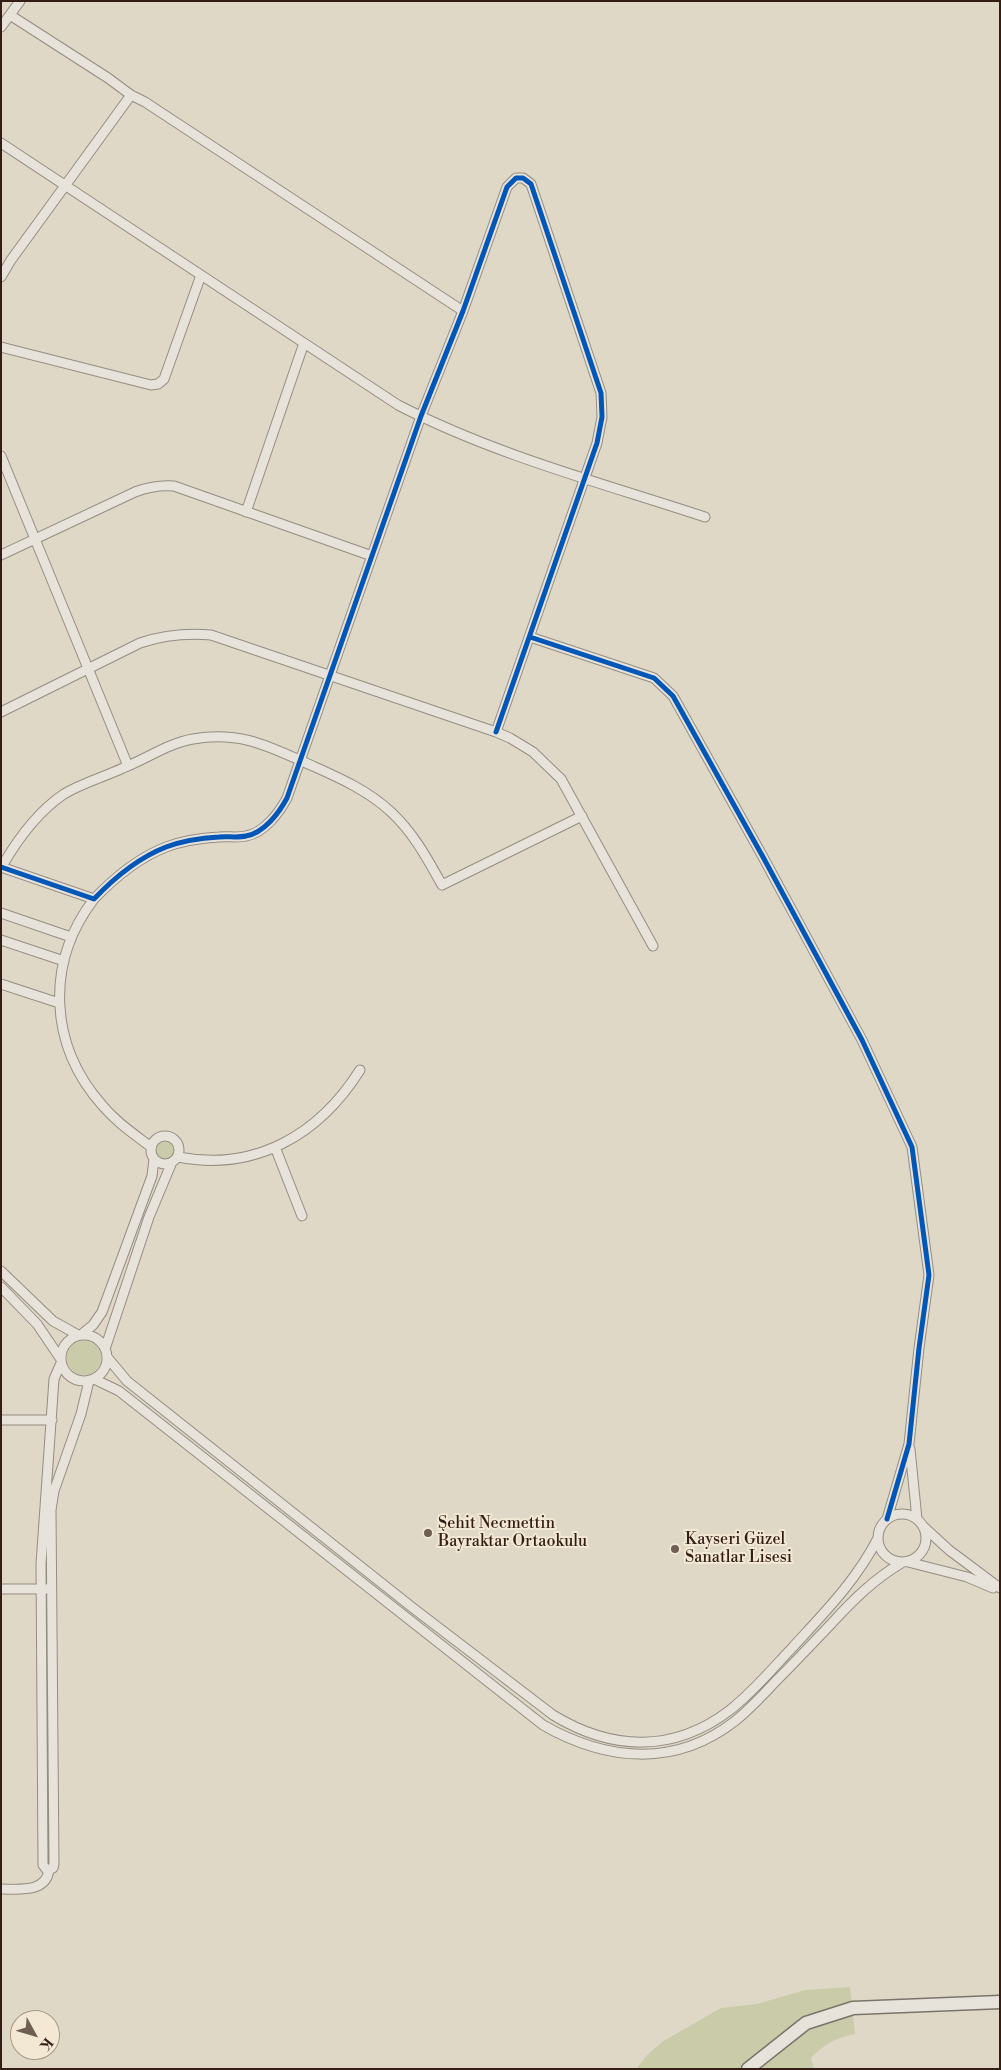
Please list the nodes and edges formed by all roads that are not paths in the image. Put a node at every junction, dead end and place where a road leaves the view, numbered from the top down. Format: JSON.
{"nodes":[{"id":1,"x":20,"y":1,"type":"edge"},
{"id":2,"x":10,"y":15,"type":"junction"},
{"id":3,"x":1,"y":27,"type":"edge"},
{"id":4,"x":131,"y":95,"type":"junction"},
{"id":5,"x":1,"y":143,"type":"edge"},
{"id":6,"x":66,"y":186,"type":"junction"},
{"id":7,"x":201,"y":275,"type":"junction"},
{"id":8,"x":1,"y":277,"type":"edge"},
{"id":9,"x":463,"y":311,"type":"junction"},
{"id":10,"x":304,"y":343,"type":"junction"},
{"id":11,"x":1,"y":347,"type":"edge"},
{"id":12,"x":420,"y":416,"type":"junction"},
{"id":13,"x":1,"y":456,"type":"edge"},
{"id":14,"x":584,"y":478,"type":"junction"},
{"id":15,"x":246,"y":512,"type":"junction"},
{"id":16,"x":705,"y":517,"type":"dead end"},
{"id":17,"x":36,"y":539,"type":"junction"},
{"id":18,"x":1,"y":555,"type":"edge"},
{"id":19,"x":372,"y":556,"type":"junction"},
{"id":20,"x":530,"y":637,"type":"junction"},
{"id":21,"x":88,"y":668,"type":"junction"},
{"id":22,"x":330,"y":676,"type":"junction"},
{"id":23,"x":1,"y":712,"type":"edge"},
{"id":24,"x":496,"y":732,"type":"junction"},
{"id":25,"x":300,"y":760,"type":"junction"},
{"id":26,"x":128,"y":766,"type":"junction"},
{"id":27,"x":582,"y":816,"type":"junction"},
{"id":28,"x":2,"y":867,"type":"edge"},
{"id":29,"x":94,"y":899,"type":"junction"},
{"id":30,"x":1,"y":913,"type":"edge"},
{"id":31,"x":71,"y":937,"type":"junction"},
{"id":32,"x":1,"y":940,"type":"edge"},
{"id":33,"x":654,"y":946,"type":"dead end"},
{"id":34,"x":64,"y":961,"type":"junction"},
{"id":35,"x":1,"y":984,"type":"edge"},
{"id":36,"x":59,"y":1003,"type":"junction"},
{"id":37,"x":360,"y":1070,"type":"dead end"},
{"id":38,"x":274,"y":1147,"type":"junction"},
{"id":39,"x":151,"y":1148,"type":"junction"},
{"id":40,"x":154,"y":1159,"type":"junction"},
{"id":41,"x":175,"y":1160,"type":"junction"},
{"id":42,"x":302,"y":1216,"type":"dead end"},
{"id":43,"x":1,"y":1271,"type":"edge"},
{"id":44,"x":1,"y":1287,"type":"edge"},
{"id":45,"x":80,"y":1335,"type":"junction"},
{"id":46,"x":106,"y":1353,"type":"junction"},
{"id":47,"x":61,"y":1361,"type":"junction"},
{"id":48,"x":92,"y":1380,"type":"junction"},
{"id":49,"x":1,"y":1420,"type":"edge"},
{"id":50,"x":52,"y":1420,"type":"junction"},
{"id":51,"x":909,"y":1444,"type":"junction"},
{"id":52,"x":887,"y":1519,"type":"junction"},
{"id":53,"x":917,"y":1519,"type":"junction"},
{"id":54,"x":924,"y":1527,"type":"junction"},
{"id":55,"x":878,"y":1538,"type":"junction"},
{"id":56,"x":905,"y":1562,"type":"junction"},
{"id":57,"x":1,"y":1589,"type":"edge"},
{"id":58,"x":41,"y":1589,"type":"junction"},
{"id":59,"x":52,"y":1589,"type":"junction"},
{"id":60,"x":1000,"y":1590,"type":"edge"},
{"id":61,"x":48,"y":1866,"type":"junction"},
{"id":62,"x":1,"y":1889,"type":"edge"},
{"id":63,"x":1000,"y":2002,"type":"edge"},
{"id":64,"x":748,"y":2069,"type":"edge"}],
"edges":[{"from":1,"to":2,"type":"street"},
{"from":2,"to":3,"type":"street"},
{"from":2,"to":4,"type":"street"},
{"from":4,"to":6,"type":"street"},
{"from":4,"to":9,"type":"street"},
{"from":5,"to":6,"type":"street"},
{"from":6,"to":7,"type":"street"},
{"from":6,"to":8,"type":"street"},
{"from":7,"to":10,"type":"street"},
{"from":7,"to":11,"type":"street"},
{"from":9,"to":12,"type":"street"},
{"from":9,"to":14,"type":"street"},
{"from":10,"to":12,"type":"street"},
{"from":10,"to":15,"type":"street"},
{"from":12,"to":14,"type":"street"},
{"from":12,"to":19,"type":"street"},
{"from":13,"to":17,"type":"street"},
{"from":14,"to":16,"type":"street"},
{"from":14,"to":20,"type":"street"},
{"from":15,"to":17,"type":"street"},
{"from":15,"to":19,"type":"street"},
{"from":17,"to":18,"type":"street"},
{"from":17,"to":21,"type":"street"},
{"from":19,"to":22,"type":"street"},
{"from":20,"to":24,"type":"street"},
{"from":20,"to":51,"type":"street"},
{"from":21,"to":22,"type":"street"},
{"from":21,"to":23,"type":"street"},
{"from":21,"to":26,"type":"street"},
{"from":22,"to":24,"type":"street"},
{"from":22,"to":25,"type":"street"},
{"from":24,"to":27,"type":"street"},
{"from":25,"to":26,"type":"street"},
{"from":25,"to":27,"type":"street"},
{"from":25,"to":29,"type":"street"},
{"from":26,"to":28,"type":"street"},
{"from":27,"to":33,"type":"street"},
{"from":28,"to":29,"type":"street"},
{"from":29,"to":31,"type":"street"},
{"from":30,"to":31,"type":"street"},
{"from":31,"to":34,"type":"street"},
{"from":32,"to":34,"type":"street"},
{"from":34,"to":36,"type":"street"},
{"from":35,"to":36,"type":"street"},
{"from":36,"to":39,"type":"street"},
{"from":37,"to":38,"type":"street"},
{"from":38,"to":41,"type":"street"},
{"from":38,"to":42,"type":"street"},
{"from":39,"to":40,"type":"street"},
{"from":39,"to":41,"type":"street"},
{"from":40,"to":41,"type":"street"},
{"from":40,"to":45,"type":"street"},
{"from":41,"to":46,"type":"street"},
{"from":43,"to":45,"type":"street"},
{"from":44,"to":47,"type":"street"},
{"from":45,"to":46,"type":"street"},
{"from":45,"to":47,"type":"street"},
{"from":46,"to":48,"type":"street"},
{"from":46,"to":55,"type":"street"},
{"from":47,"to":48,"type":"street"},
{"from":47,"to":50,"type":"street"},
{"from":48,"to":56,"type":"street"},
{"from":48,"to":59,"type":"street"},
{"from":49,"to":50,"type":"street"},
{"from":50,"to":58,"type":"street"},
{"from":51,"to":52,"type":"street"},
{"from":51,"to":53,"type":"street"},
{"from":52,"to":53,"type":"street"},
{"from":52,"to":55,"type":"street"},
{"from":53,"to":54,"type":"street"},
{"from":54,"to":56,"type":"street"},
{"from":54,"to":60,"type":"street"},
{"from":55,"to":56,"type":"street"},
{"from":56,"to":60,"type":"street"},
{"from":57,"to":58,"type":"street"},
{"from":58,"to":59,"type":"street"},
{"from":58,"to":61,"type":"street"},
{"from":59,"to":61,"type":"street"},
{"from":61,"to":62,"type":"street"},
{"from":63,"to":64,"type":"street"}]}
